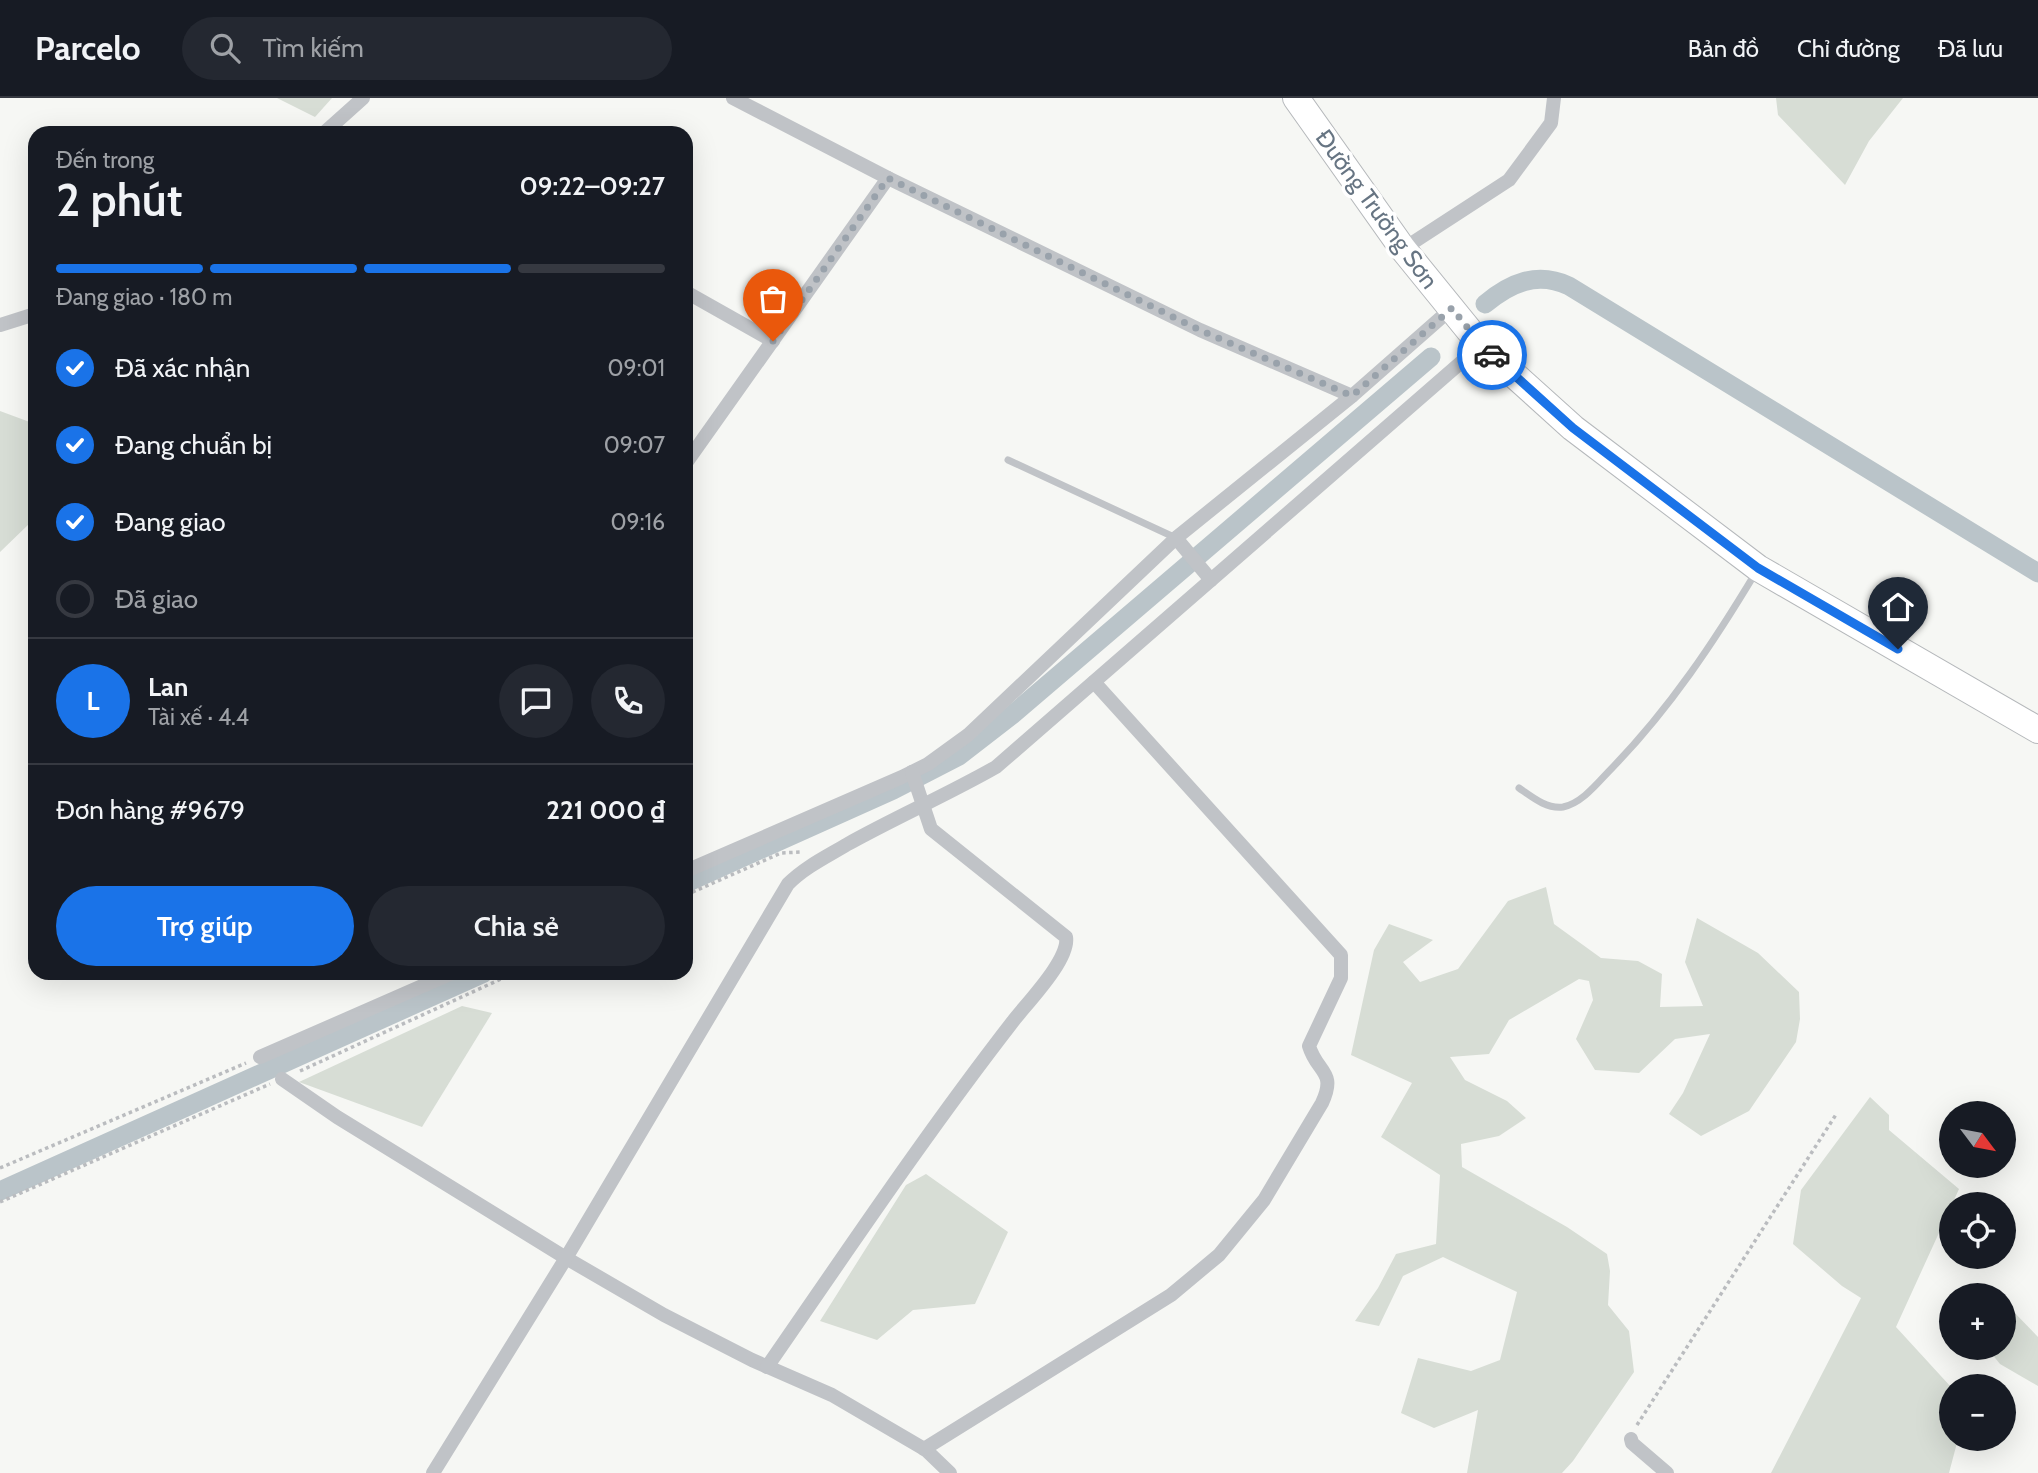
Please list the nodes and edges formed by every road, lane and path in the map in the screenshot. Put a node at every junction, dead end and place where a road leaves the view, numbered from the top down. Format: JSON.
{"nodes":[{"id":1,"x":363,"y":98,"type":"edge"},
{"id":2,"x":733,"y":98,"type":"edge"},
{"id":3,"x":1296,"y":98,"type":"edge"},
{"id":4,"x":1554,"y":98,"type":"edge"},
{"id":5,"x":332,"y":126,"type":"edge"},
{"id":6,"x":888,"y":178,"type":"junction"},
{"id":7,"x":1403,"y":249,"type":"junction"},
{"id":8,"x":693,"y":296,"type":"edge"},
{"id":9,"x":1452,"y":308,"type":"junction"},
{"id":10,"x":28,"y":316,"type":"edge"},
{"id":11,"x":0,"y":325,"type":"edge"},
{"id":12,"x":773,"y":341,"type":"junction"},
{"id":13,"x":1481,"y":345,"type":"junction"},
{"id":14,"x":1352,"y":396,"type":"junction"},
{"id":15,"x":693,"y":453,"type":"edge"},
{"id":16,"x":1008,"y":460,"type":"dead end"},
{"id":17,"x":1177,"y":538,"type":"junction"},
{"id":18,"x":1758,"y":568,"type":"junction"},
{"id":19,"x":1211,"y":580,"type":"junction"},
{"id":20,"x":1094,"y":682,"type":"junction"},
{"id":21,"x":2038,"y":730,"type":"edge"},
{"id":22,"x":912,"y":772,"type":"junction"},
{"id":23,"x":1519,"y":788,"type":"dead end"},
{"id":24,"x":923,"y":807,"type":"junction"},
{"id":25,"x":834,"y":852,"type":"junction"},
{"id":26,"x":693,"y":868,"type":"edge"},
{"id":27,"x":693,"y":892,"type":"edge"},
{"id":28,"x":436,"y":980,"type":"edge"},
{"id":29,"x":499,"y":980,"type":"edge"},
{"id":30,"x":260,"y":1057,"type":"joint"},
{"id":31,"x":282,"y":1079,"type":"junction"},
{"id":32,"x":1837,"y":1113,"type":"dead end"},
{"id":33,"x":0,"y":1167,"type":"edge"},
{"id":34,"x":0,"y":1202,"type":"edge"},
{"id":35,"x":566,"y":1258,"type":"junction"},
{"id":36,"x":767,"y":1367,"type":"junction"},
{"id":37,"x":1631,"y":1439,"type":"joint"},
{"id":38,"x":923,"y":1449,"type":"junction"},
{"id":39,"x":433,"y":1473,"type":"edge"},
{"id":40,"x":950,"y":1473,"type":"edge"},
{"id":41,"x":1667,"y":1473,"type":"edge"}],
"edges":[{"from":1,"to":5,"type":"street"},
{"from":2,"to":6,"type":"street"},
{"from":3,"to":7,"type":"highway","name":"Đường Trường Sơn"},
{"from":4,"to":7,"type":"street"},
{"from":6,"to":12,"type":"street"},
{"from":6,"to":14,"type":"street"},
{"from":7,"to":9,"type":"highway","name":"Đường Trường Sơn"},
{"from":8,"to":12,"type":"street"},
{"from":9,"to":13,"type":"highway","name":"Đường Trường Sơn"},
{"from":9,"to":14,"type":"street"},
{"from":10,"to":11,"type":"street"},
{"from":12,"to":15,"type":"street"},
{"from":13,"to":18,"type":"highway","name":"Đường Trường Sơn"},
{"from":13,"to":19,"type":"street"},
{"from":14,"to":17,"type":"street"},
{"from":16,"to":17,"type":"lane"},
{"from":17,"to":19,"type":"street"},
{"from":17,"to":22,"type":"street"},
{"from":18,"to":21,"type":"highway","name":"Đường Trường Sơn"},
{"from":18,"to":23,"type":"lane"},
{"from":19,"to":20,"type":"street"},
{"from":20,"to":24,"type":"street"},
{"from":20,"to":38,"type":"street"},
{"from":22,"to":24,"type":"street"},
{"from":22,"to":26,"type":"street"},
{"from":24,"to":25,"type":"street"},
{"from":24,"to":36,"type":"street"},
{"from":25,"to":27,"type":"path"},
{"from":25,"to":35,"type":"street"},
{"from":28,"to":30,"type":"street"},
{"from":29,"to":31,"type":"path"},
{"from":30,"to":33,"type":"path"},
{"from":31,"to":34,"type":"path"},
{"from":31,"to":35,"type":"street"},
{"from":32,"to":37,"type":"path"},
{"from":35,"to":36,"type":"street"},
{"from":35,"to":39,"type":"street"},
{"from":36,"to":38,"type":"street"},
{"from":37,"to":41,"type":"street"},
{"from":38,"to":40,"type":"street"}]}
